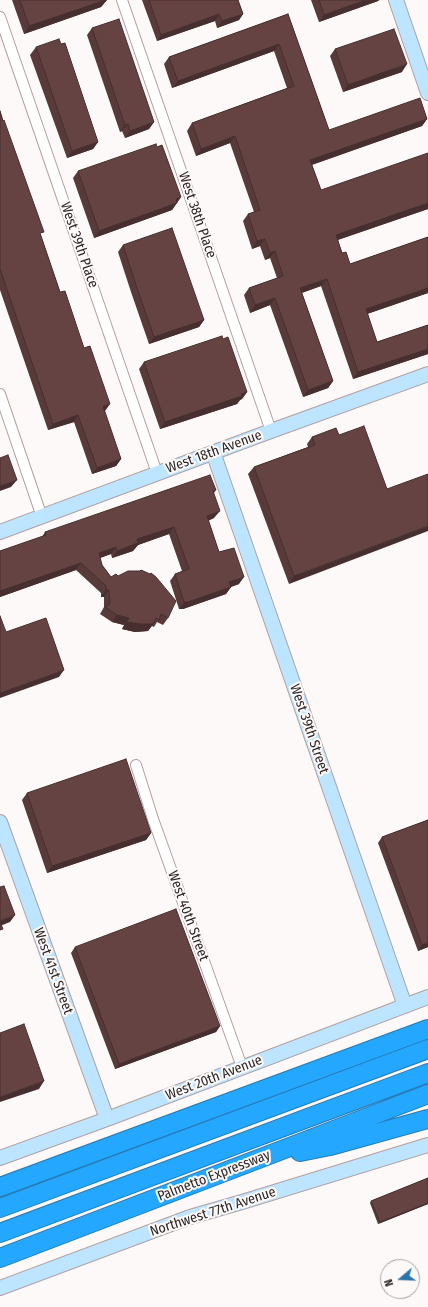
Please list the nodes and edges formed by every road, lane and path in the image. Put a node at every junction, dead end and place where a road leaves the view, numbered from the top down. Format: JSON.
{"nodes":[{"id":1,"x":122,"y":0,"type":"edge"},
{"id":2,"x":396,"y":0,"type":"edge"},
{"id":3,"x":0,"y":17,"type":"edge"},
{"id":4,"x":428,"y":93,"type":"edge"},
{"id":5,"x":428,"y":374,"type":"edge"},
{"id":6,"x":0,"y":394,"type":"edge"},
{"id":7,"x":271,"y":431,"type":"junction"},
{"id":8,"x":213,"y":452,"type":"junction"},
{"id":9,"x":157,"y":473,"type":"junction"},
{"id":10,"x":42,"y":517,"type":"junction"},
{"id":11,"x":0,"y":532,"type":"edge"},
{"id":12,"x":136,"y":765,"type":"dead end"},
{"id":13,"x":0,"y":822,"type":"edge"},
{"id":14,"x":428,"y":997,"type":"edge"},
{"id":15,"x":405,"y":1006,"type":"junction"},
{"id":16,"x":428,"y":1018,"type":"edge"},
{"id":17,"x":428,"y":1029,"type":"edge"},
{"id":18,"x":428,"y":1049,"type":"edge"},
{"id":19,"x":333,"y":1063,"type":"junction"},
{"id":20,"x":242,"y":1067,"type":"junction"},
{"id":21,"x":428,"y":1073,"type":"edge"},
{"id":22,"x":428,"y":1090,"type":"edge"},
{"id":23,"x":428,"y":1094,"type":"edge"},
{"id":24,"x":107,"y":1119,"type":"junction"},
{"id":25,"x":428,"y":1119,"type":"edge"},
{"id":26,"x":281,"y":1128,"type":"junction"},
{"id":27,"x":428,"y":1145,"type":"edge"},
{"id":28,"x":271,"y":1154,"type":"junction"},
{"id":29,"x":0,"y":1158,"type":"edge"},
{"id":30,"x":0,"y":1187,"type":"edge"},
{"id":31,"x":0,"y":1208,"type":"edge"},
{"id":32,"x":0,"y":1233,"type":"edge"},
{"id":33,"x":0,"y":1258,"type":"edge"},
{"id":34,"x":0,"y":1288,"type":"edge"}],
"edges":[{"from":1,"to":7,"type":"street","name":"West 38th Place"},
{"from":2,"to":4,"type":"street"},
{"from":3,"to":9,"type":"street","name":"West 39th Place"},
{"from":5,"to":7,"type":"street","name":"West 18th Avenue"},
{"from":6,"to":10,"type":"street"},
{"from":7,"to":8,"type":"street","name":"West 18th Avenue"},
{"from":8,"to":9,"type":"street","name":"West 18th Avenue"},
{"from":8,"to":15,"type":"street","name":"West 39th Street"},
{"from":9,"to":10,"type":"street","name":"West 18th Avenue"},
{"from":10,"to":11,"type":"street","name":"West 18th Avenue"},
{"from":12,"to":20,"type":"street","name":"West 40th Street"},
{"from":13,"to":24,"type":"street","name":"West 41st Street"},
{"from":14,"to":15,"type":"street","name":"West 20th Avenue"},
{"from":15,"to":20,"type":"street","name":"West 20th Avenue"},
{"from":16,"to":19,"type":"highway"},
{"from":17,"to":19,"type":"highway"},
{"from":18,"to":31,"type":"highway"},
{"from":19,"to":30,"type":"highway"},
{"from":20,"to":24,"type":"street","name":"West 20th Avenue"},
{"from":21,"to":26,"type":"highway"},
{"from":22,"to":26,"type":"highway"},
{"from":23,"to":28,"type":"highway","name":"Palmetto Expressway"},
{"from":24,"to":29,"type":"street","name":"West 20th Avenue"},
{"from":25,"to":28,"type":"highway"},
{"from":26,"to":32,"type":"highway"},
{"from":27,"to":34,"type":"street","name":"Northwest 77th Avenue"},
{"from":28,"to":33,"type":"highway","name":"Palmetto Expressway"}]}
